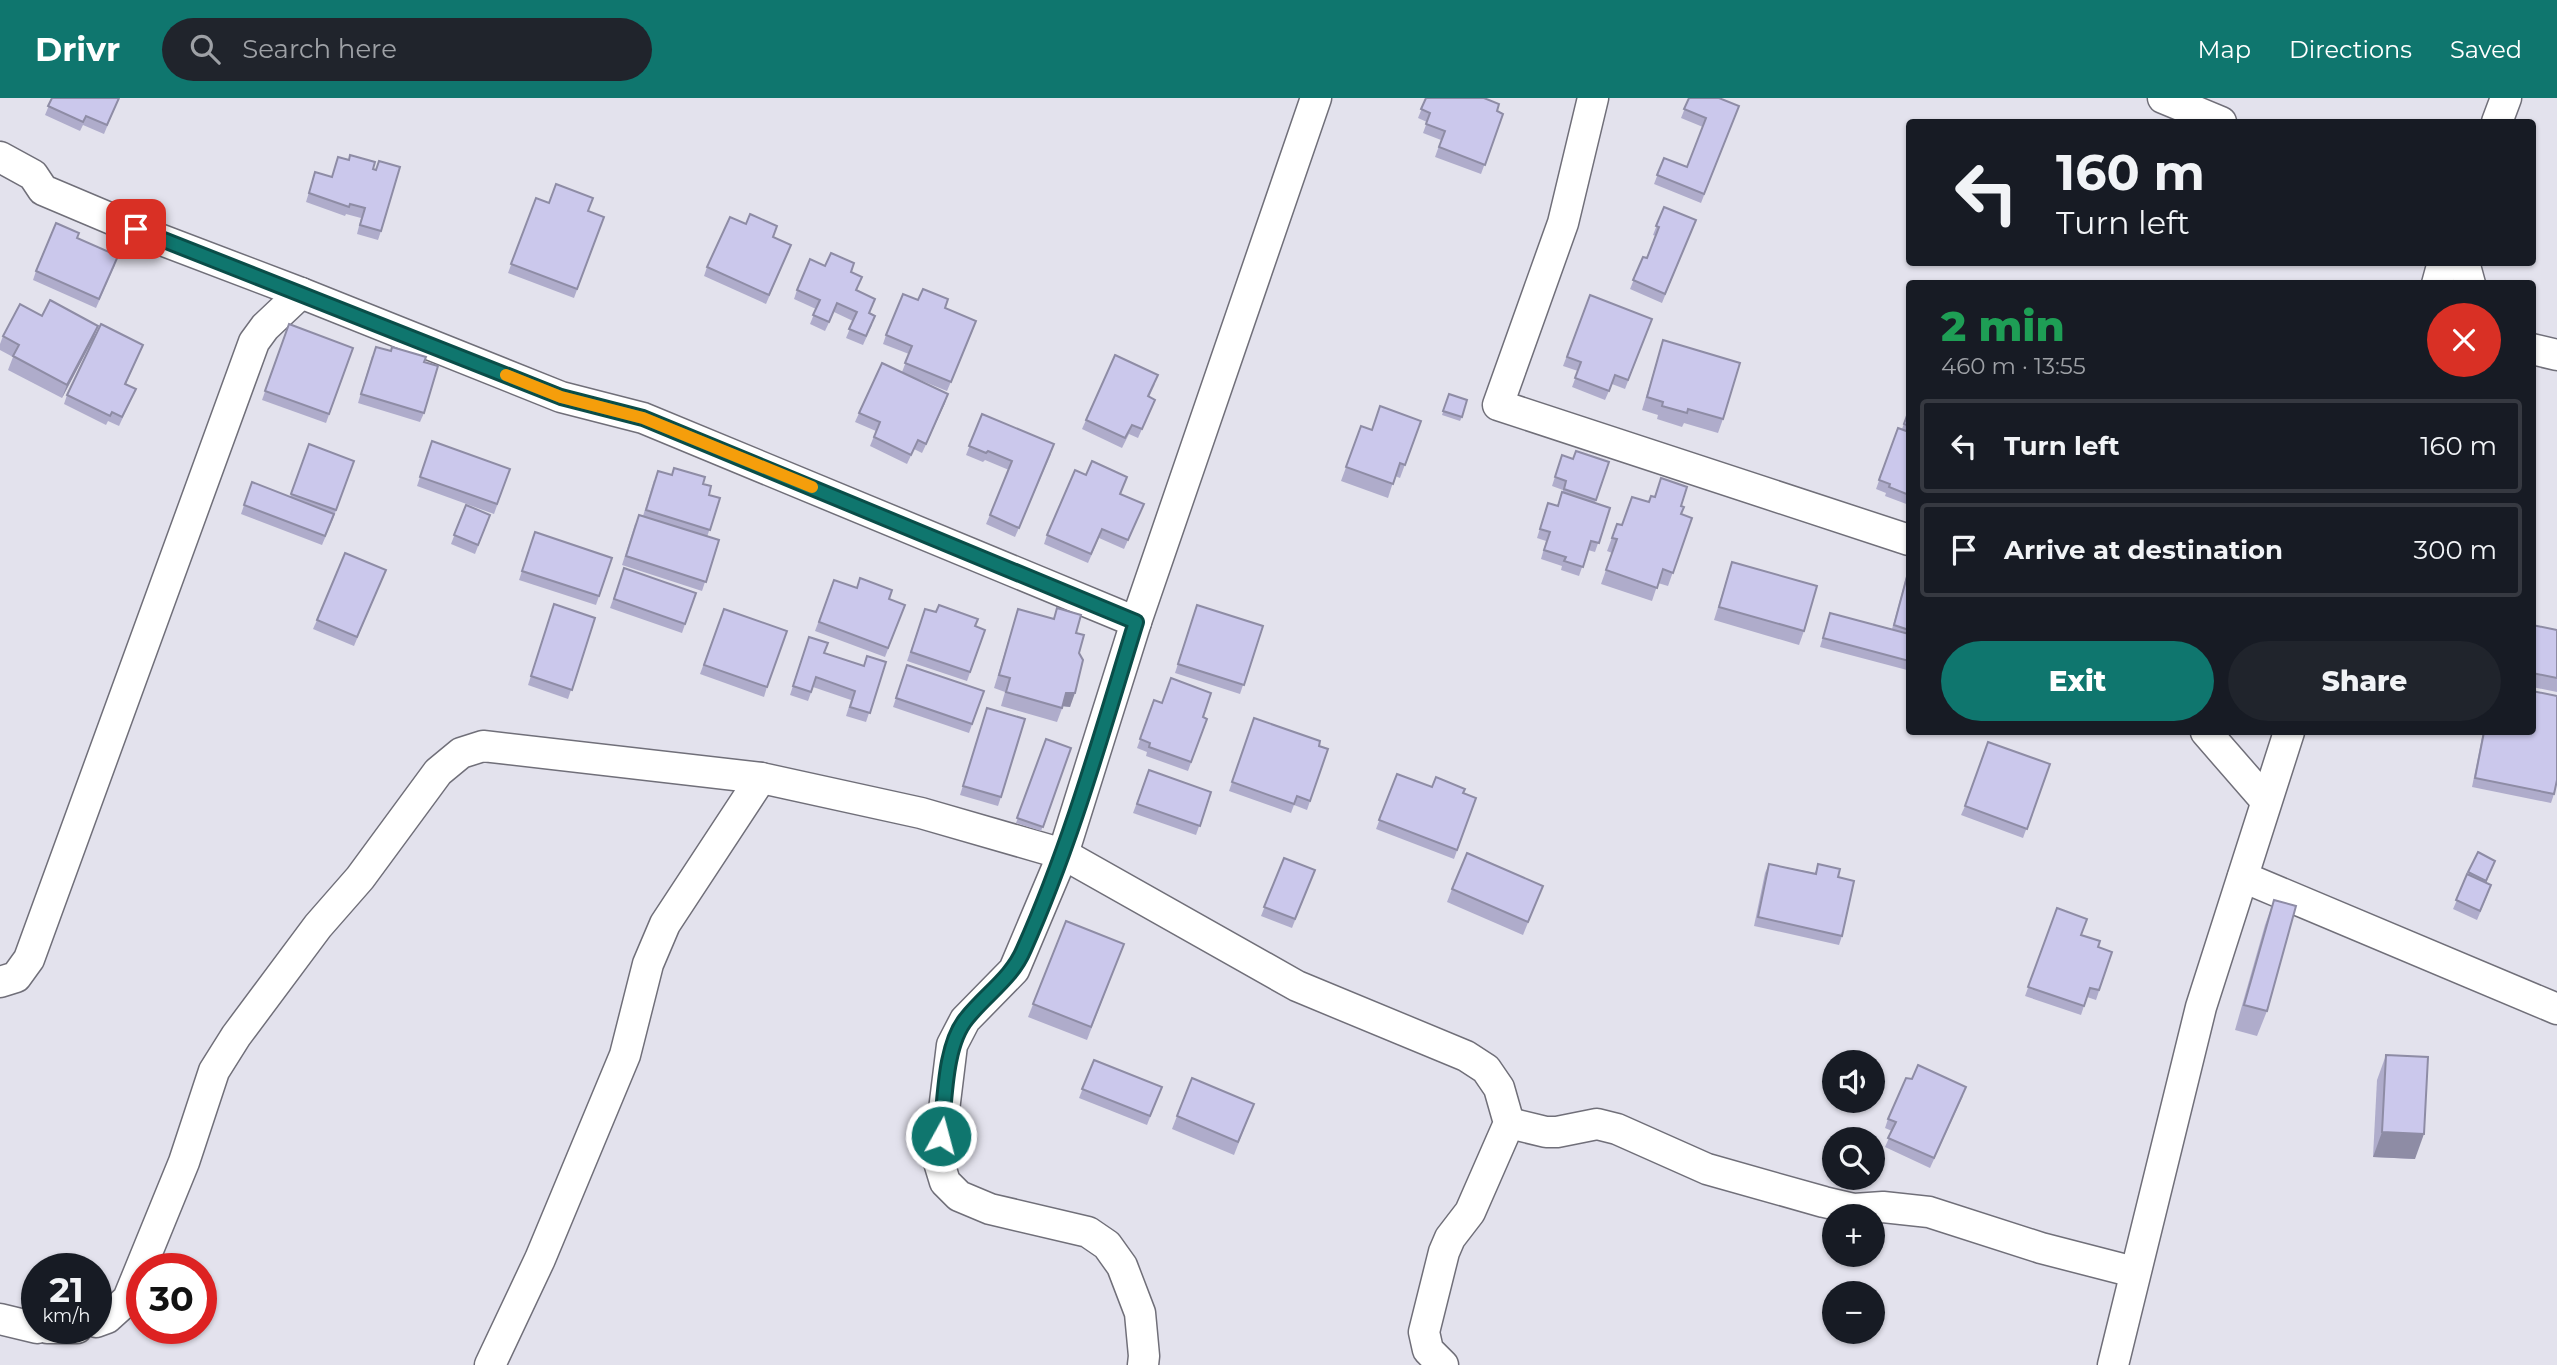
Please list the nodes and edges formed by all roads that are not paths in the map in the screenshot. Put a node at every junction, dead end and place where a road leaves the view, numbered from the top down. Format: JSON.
{"nodes":[{"id":1,"x":1316,"y":98,"type":"edge"},
{"id":2,"x":1593,"y":98,"type":"edge"},
{"id":3,"x":2164,"y":98,"type":"edge"},
{"id":4,"x":2506,"y":98,"type":"edge"},
{"id":5,"x":2214,"y":119,"type":"edge"},
{"id":6,"x":2498,"y":119,"type":"edge"},
{"id":7,"x":0,"y":157,"type":"edge"},
{"id":8,"x":301,"y":293,"type":"junction"},
{"id":9,"x":2536,"y":350,"type":"edge"},
{"id":10,"x":2557,"y":355,"type":"edge"},
{"id":11,"x":1906,"y":539,"type":"edge"},
{"id":12,"x":1136,"y":622,"type":"junction"},
{"id":13,"x":2209,"y":735,"type":"edge"},
{"id":14,"x":2288,"y":735,"type":"edge"},
{"id":15,"x":761,"y":778,"type":"junction"},
{"id":16,"x":2266,"y":801,"type":"junction"},
{"id":17,"x":1063,"y":854,"type":"junction"},
{"id":18,"x":2243,"y":877,"type":"junction"},
{"id":19,"x":0,"y":982,"type":"edge"},
{"id":20,"x":2557,"y":1009,"type":"edge"},
{"id":21,"x":1509,"y":1123,"type":"junction"},
{"id":22,"x":2134,"y":1272,"type":"junction"},
{"id":23,"x":112,"y":1313,"type":"edge"},
{"id":24,"x":0,"y":1319,"type":"edge"},
{"id":25,"x":21,"y":1324,"type":"edge"},
{"id":26,"x":490,"y":1365,"type":"edge"},
{"id":27,"x":1143,"y":1365,"type":"edge"},
{"id":28,"x":1443,"y":1365,"type":"edge"},
{"id":29,"x":2113,"y":1365,"type":"edge"}],
"edges":[{"from":1,"to":12,"type":"street"},
{"from":2,"to":11,"type":"street"},
{"from":3,"to":5,"type":"street"},
{"from":4,"to":6,"type":"street"},
{"from":7,"to":8,"type":"street"},
{"from":8,"to":12,"type":"street"},
{"from":8,"to":19,"type":"street"},
{"from":9,"to":10,"type":"street"},
{"from":12,"to":17,"type":"street"},
{"from":13,"to":16,"type":"street"},
{"from":14,"to":16,"type":"street"},
{"from":15,"to":17,"type":"street"},
{"from":15,"to":23,"type":"street"},
{"from":15,"to":26,"type":"street"},
{"from":16,"to":18,"type":"street"},
{"from":17,"to":21,"type":"street"},
{"from":17,"to":27,"type":"street"},
{"from":18,"to":20,"type":"street"},
{"from":18,"to":22,"type":"street"},
{"from":21,"to":22,"type":"street"},
{"from":21,"to":28,"type":"street"},
{"from":22,"to":29,"type":"street"},
{"from":24,"to":25,"type":"street"}]}
